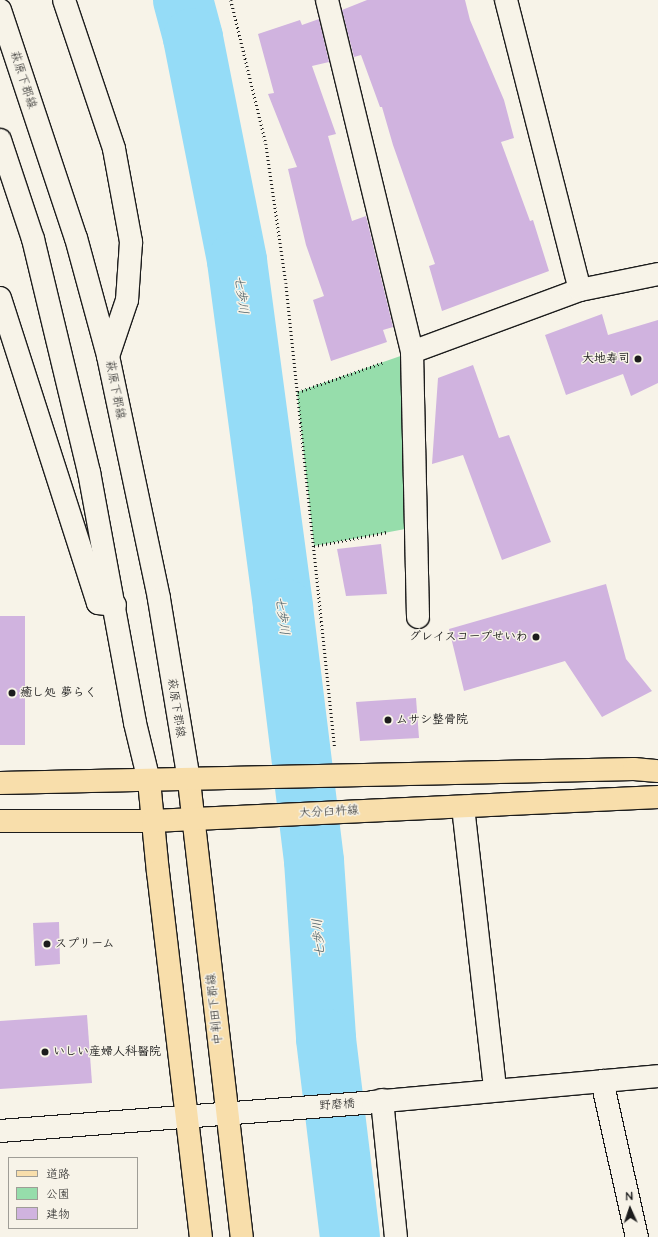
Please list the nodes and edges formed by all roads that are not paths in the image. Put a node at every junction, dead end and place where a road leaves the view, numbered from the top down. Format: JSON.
{"nodes":[{"id":1,"x":64,"y":0,"type":"edge"},
{"id":2,"x":327,"y":0,"type":"edge"},
{"id":3,"x":506,"y":0,"type":"edge"},
{"id":4,"x":0,"y":10,"type":"edge"},
{"id":5,"x":0,"y":140,"type":"edge"},
{"id":6,"x":658,"y":274,"type":"edge"},
{"id":7,"x":580,"y":290,"type":"junction"},
{"id":8,"x":0,"y":298,"type":"edge"},
{"id":9,"x":412,"y":352,"type":"junction"},
{"id":10,"x":108,"y":356,"type":"junction"},
{"id":11,"x":115,"y":605,"type":"junction"},
{"id":12,"x":418,"y":617,"type":"dead end"},
{"id":13,"x":658,"y":771,"type":"edge"},
{"id":14,"x":149,"y":781,"type":"junction"},
{"id":15,"x":189,"y":781,"type":"junction"},
{"id":16,"x":0,"y":784,"type":"edge"},
{"id":17,"x":658,"y":797,"type":"edge"},
{"id":18,"x":463,"y":807,"type":"junction"},
{"id":19,"x":193,"y":818,"type":"junction"},
{"id":20,"x":0,"y":821,"type":"edge"},
{"id":21,"x":153,"y":821,"type":"junction"},
{"id":22,"x":658,"y":1076,"type":"edge"},
{"id":23,"x":602,"y":1081,"type":"junction"},
{"id":24,"x":495,"y":1090,"type":"junction"},
{"id":25,"x":377,"y":1101,"type":"junction"},
{"id":26,"x":226,"y":1113,"type":"junction"},
{"id":27,"x":186,"y":1117,"type":"junction"},
{"id":28,"x":0,"y":1131,"type":"edge"},
{"id":29,"x":202,"y":1237,"type":"edge"},
{"id":30,"x":242,"y":1237,"type":"edge"},
{"id":31,"x":396,"y":1237,"type":"edge"},
{"id":32,"x":637,"y":1237,"type":"edge"}],
"edges":[{"from":1,"to":10,"type":"street"},
{"from":2,"to":9,"type":"street"},
{"from":3,"to":7,"type":"street"},
{"from":4,"to":10,"type":"street","name":"萩原下郡線"},
{"from":5,"to":11,"type":"street"},
{"from":6,"to":7,"type":"street"},
{"from":7,"to":9,"type":"street"},
{"from":8,"to":11,"type":"street"},
{"from":9,"to":12,"type":"street"},
{"from":10,"to":15,"type":"street","name":"萩原下郡線"},
{"from":11,"to":14,"type":"street"},
{"from":13,"to":15,"type":"main road"},
{"from":14,"to":15,"type":"main road"},
{"from":14,"to":16,"type":"main road"},
{"from":14,"to":21,"type":"main road"},
{"from":15,"to":19,"type":"main road","name":"中判田下郡線"},
{"from":17,"to":18,"type":"main road","name":"大分臼杵線"},
{"from":18,"to":19,"type":"main road","name":"大分臼杵線"},
{"from":18,"to":24,"type":"street"},
{"from":19,"to":21,"type":"main road","name":"大分臼杵線"},
{"from":19,"to":26,"type":"main road","name":"中判田下郡線"},
{"from":20,"to":21,"type":"main road","name":"大分臼杵線"},
{"from":21,"to":27,"type":"main road"},
{"from":22,"to":23,"type":"street","name":"野磨橋"},
{"from":23,"to":24,"type":"street","name":"野磨橋"},
{"from":23,"to":32,"type":"street"},
{"from":24,"to":25,"type":"street","name":"野磨橋"},
{"from":25,"to":26,"type":"street","name":"野磨橋"},
{"from":25,"to":31,"type":"street"},
{"from":26,"to":27,"type":"street","name":"野磨橋"},
{"from":26,"to":30,"type":"main road","name":"中判田下郡線"},
{"from":27,"to":28,"type":"street","name":"野磨橋"},
{"from":27,"to":29,"type":"main road"}]}
